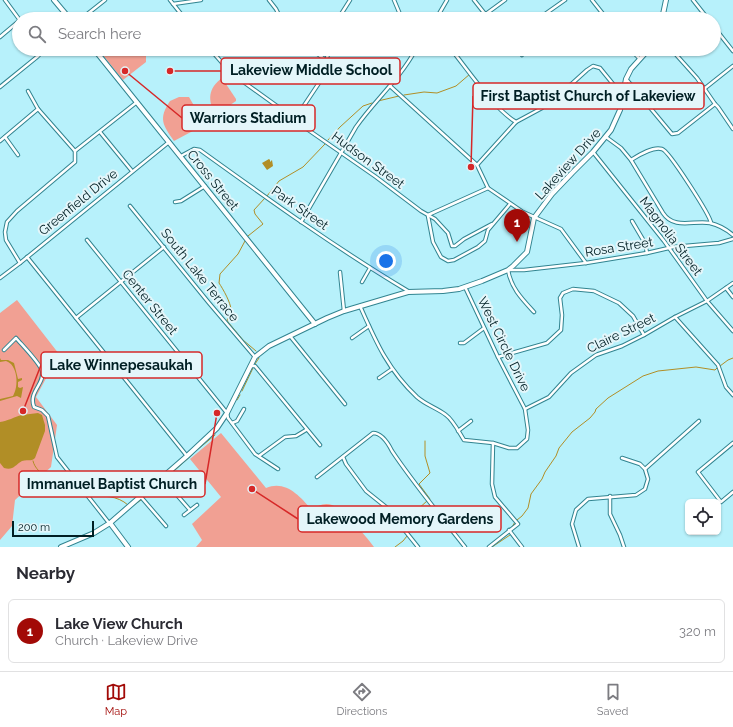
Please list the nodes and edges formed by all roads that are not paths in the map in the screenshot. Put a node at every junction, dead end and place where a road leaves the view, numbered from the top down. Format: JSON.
{"nodes":[{"id":1,"x":5,"y":0,"type":"edge"},
{"id":2,"x":54,"y":0,"type":"edge"},
{"id":3,"x":105,"y":0,"type":"edge"},
{"id":4,"x":170,"y":0,"type":"edge"},
{"id":5,"x":201,"y":0,"type":"edge"},
{"id":6,"x":350,"y":0,"type":"edge"},
{"id":7,"x":394,"y":0,"type":"edge"},
{"id":8,"x":447,"y":0,"type":"edge"},
{"id":9,"x":474,"y":0,"type":"edge"},
{"id":10,"x":505,"y":0,"type":"edge"},
{"id":11,"x":565,"y":0,"type":"edge"},
{"id":12,"x":592,"y":0,"type":"edge"},
{"id":13,"x":666,"y":0,"type":"edge"},
{"id":14,"x":693,"y":0,"type":"edge"},
{"id":15,"x":271,"y":1,"type":"edge"},
{"id":16,"x":173,"y":4,"type":"junction"},
{"id":17,"x":13,"y":12,"type":"edge"},
{"id":18,"x":63,"y":12,"type":"edge"},
{"id":19,"x":90,"y":12,"type":"edge"},
{"id":20,"x":179,"y":12,"type":"edge"},
{"id":21,"x":277,"y":12,"type":"edge"},
{"id":22,"x":342,"y":12,"type":"edge"},
{"id":23,"x":399,"y":12,"type":"edge"},
{"id":24,"x":440,"y":12,"type":"edge"},
{"id":25,"x":485,"y":12,"type":"edge"},
{"id":26,"x":487,"y":12,"type":"edge"},
{"id":27,"x":548,"y":12,"type":"edge"},
{"id":28,"x":601,"y":12,"type":"edge"},
{"id":29,"x":663,"y":12,"type":"edge"},
{"id":30,"x":702,"y":12,"type":"edge"},
{"id":31,"x":12,"y":26,"type":"edge"},
{"id":32,"x":721,"y":36,"type":"edge"},
{"id":33,"x":0,"y":37,"type":"edge"},
{"id":34,"x":733,"y":51,"type":"edge"},
{"id":35,"x":36,"y":56,"type":"edge"},
{"id":36,"x":100,"y":56,"type":"edge"},
{"id":37,"x":216,"y":56,"type":"edge"},
{"id":38,"x":320,"y":56,"type":"edge"},
{"id":39,"x":328,"y":56,"type":"edge"},
{"id":40,"x":412,"y":56,"type":"edge"},
{"id":41,"x":458,"y":56,"type":"edge"},
{"id":42,"x":637,"y":56,"type":"edge"},
{"id":43,"x":643,"y":56,"type":"edge"},
{"id":44,"x":677,"y":56,"type":"edge"},
{"id":45,"x":640,"y":59,"type":"junction"},
{"id":46,"x":327,"y":61,"type":"junction"},
{"id":47,"x":733,"y":66,"type":"edge"},
{"id":48,"x":626,"y":79,"type":"junction"},
{"id":49,"x":390,"y":86,"type":"junction"},
{"id":50,"x":0,"y":87,"type":"edge"},
{"id":51,"x":704,"y":89,"type":"junction"},
{"id":52,"x":28,"y":91,"type":"dead end"},
{"id":53,"x":622,"y":95,"type":"junction"},
{"id":54,"x":137,"y":102,"type":"junction"},
{"id":55,"x":715,"y":104,"type":"junction"},
{"id":56,"x":38,"y":109,"type":"junction"},
{"id":57,"x":295,"y":119,"type":"junction"},
{"id":58,"x":516,"y":122,"type":"junction"},
{"id":59,"x":733,"y":129,"type":"edge"},
{"id":60,"x":100,"y":132,"type":"junction"},
{"id":61,"x":4,"y":136,"type":"junction"},
{"id":62,"x":606,"y":137,"type":"junction"},
{"id":63,"x":0,"y":141,"type":"edge"},
{"id":64,"x":170,"y":142,"type":"junction"},
{"id":65,"x":75,"y":151,"type":"junction"},
{"id":66,"x":593,"y":152,"type":"junction"},
{"id":67,"x":341,"y":153,"type":"junction"},
{"id":68,"x":18,"y":156,"type":"dead end"},
{"id":69,"x":181,"y":156,"type":"junction"},
{"id":70,"x":631,"y":160,"type":"junction"},
{"id":71,"x":477,"y":165,"type":"junction"},
{"id":72,"x":132,"y":171,"type":"junction"},
{"id":73,"x":205,"y":186,"type":"junction"},
{"id":74,"x":488,"y":188,"type":"junction"},
{"id":75,"x":175,"y":202,"type":"dead end"},
{"id":76,"x":510,"y":204,"type":"junction"},
{"id":77,"x":130,"y":206,"type":"dead end"},
{"id":78,"x":428,"y":215,"type":"junction"},
{"id":79,"x":534,"y":218,"type":"junction"},
{"id":80,"x":632,"y":221,"type":"dead end"},
{"id":81,"x":301,"y":222,"type":"junction"},
{"id":82,"x":711,"y":223,"type":"junction"},
{"id":83,"x":492,"y":224,"type":"junction"},
{"id":84,"x":733,"y":236,"type":"edge"},
{"id":85,"x":733,"y":239,"type":"edge"},
{"id":86,"x":87,"y":240,"type":"dead end"},
{"id":87,"x":164,"y":247,"type":"junction"},
{"id":88,"x":669,"y":248,"type":"junction"},
{"id":89,"x":647,"y":253,"type":"junction"},
{"id":90,"x":27,"y":257,"type":"junction"},
{"id":91,"x":20,"y":263,"type":"junction"},
{"id":92,"x":586,"y":263,"type":"junction"},
{"id":93,"x":370,"y":268,"type":"junction"},
{"id":94,"x":508,"y":270,"type":"junction"},
{"id":95,"x":340,"y":272,"type":"dead end"},
{"id":96,"x":0,"y":278,"type":"edge"},
{"id":97,"x":121,"y":282,"type":"junction"},
{"id":98,"x":362,"y":282,"type":"dead end"},
{"id":99,"x":733,"y":283,"type":"edge"},
{"id":100,"x":465,"y":287,"type":"junction"},
{"id":101,"x":726,"y":288,"type":"junction"},
{"id":102,"x":408,"y":292,"type":"junction"},
{"id":103,"x":733,"y":297,"type":"edge"},
{"id":104,"x":707,"y":301,"type":"junction"},
{"id":105,"x":360,"y":306,"type":"junction"},
{"id":106,"x":344,"y":311,"type":"junction"},
{"id":107,"x":534,"y":312,"type":"dead end"},
{"id":108,"x":675,"y":317,"type":"junction"},
{"id":109,"x":76,"y":318,"type":"junction"},
{"id":110,"x":315,"y":324,"type":"junction"},
{"id":111,"x":369,"y":326,"type":"junction"},
{"id":112,"x":484,"y":328,"type":"junction"},
{"id":113,"x":733,"y":331,"type":"edge"},
{"id":114,"x":644,"y":334,"type":"junction"},
{"id":115,"x":290,"y":335,"type":"junction"},
{"id":116,"x":352,"y":338,"type":"dead end"},
{"id":117,"x":460,"y":343,"type":"dead end"},
{"id":118,"x":4,"y":350,"type":"dead end"},
{"id":119,"x":255,"y":357,"type":"junction"},
{"id":120,"x":498,"y":358,"type":"junction"},
{"id":121,"x":250,"y":366,"type":"junction"},
{"id":122,"x":392,"y":369,"type":"junction"},
{"id":123,"x":379,"y":378,"type":"dead end"},
{"id":124,"x":733,"y":396,"type":"edge"},
{"id":125,"x":345,"y":404,"type":"dead end"},
{"id":126,"x":244,"y":409,"type":"dead end"},
{"id":127,"x":525,"y":410,"type":"junction"},
{"id":128,"x":227,"y":413,"type":"junction"},
{"id":129,"x":471,"y":421,"type":"dead end"},
{"id":130,"x":699,"y":422,"type":"dead end"},
{"id":131,"x":232,"y":423,"type":"junction"},
{"id":132,"x":306,"y":430,"type":"junction"},
{"id":133,"x":458,"y":431,"type":"junction"},
{"id":134,"x":493,"y":443,"type":"junction"},
{"id":135,"x":733,"y":443,"type":"edge"},
{"id":136,"x":320,"y":445,"type":"dead end"},
{"id":137,"x":187,"y":456,"type":"junction"},
{"id":138,"x":259,"y":456,"type":"junction"},
{"id":139,"x":343,"y":457,"type":"junction"},
{"id":140,"x":622,"y":458,"type":"dead end"},
{"id":141,"x":645,"y":469,"type":"junction"},
{"id":142,"x":278,"y":470,"type":"dead end"},
{"id":143,"x":317,"y":477,"type":"dead end"},
{"id":144,"x":162,"y":478,"type":"junction"},
{"id":145,"x":733,"y":492,"type":"edge"},
{"id":146,"x":610,"y":496,"type":"junction"},
{"id":147,"x":141,"y":497,"type":"junction"},
{"id":148,"x":197,"y":505,"type":"dead end"},
{"id":149,"x":190,"y":510,"type":"junction"},
{"id":150,"x":184,"y":515,"type":"dead end"},
{"id":151,"x":110,"y":524,"type":"junction"},
{"id":152,"x":166,"y":526,"type":"dead end"},
{"id":153,"x":509,"y":530,"type":"junction"},
{"id":154,"x":72,"y":542,"type":"junction"},
{"id":155,"x":60,"y":547,"type":"edge"},
{"id":156,"x":76,"y":547,"type":"edge"},
{"id":157,"x":128,"y":547,"type":"edge"},
{"id":158,"x":418,"y":547,"type":"edge"},
{"id":159,"x":465,"y":547,"type":"edge"},
{"id":160,"x":489,"y":547,"type":"edge"},
{"id":161,"x":522,"y":547,"type":"edge"},
{"id":162,"x":579,"y":547,"type":"edge"},
{"id":163,"x":624,"y":547,"type":"edge"}],
"edges":[{"from":1,"to":17,"type":"street"},
{"from":2,"to":18,"type":"main road"},
{"from":3,"to":19,"type":"street"},
{"from":4,"to":16,"type":"street"},
{"from":5,"to":16,"type":"street"},
{"from":6,"to":22,"type":"street"},
{"from":7,"to":23,"type":"street"},
{"from":8,"to":24,"type":"street"},
{"from":9,"to":25,"type":"street"},
{"from":10,"to":26,"type":"street"},
{"from":11,"to":27,"type":"street"},
{"from":12,"to":28,"type":"street"},
{"from":13,"to":29,"type":"main road"},
{"from":14,"to":30,"type":"street"},
{"from":15,"to":21,"type":"street"},
{"from":16,"to":20,"type":"street"},
{"from":31,"to":33,"type":"street"},
{"from":32,"to":34,"type":"street"},
{"from":35,"to":50,"type":"street"},
{"from":36,"to":54,"type":"main road","name":"Cross Street"},
{"from":37,"to":57,"type":"street","name":"Hudson Street"},
{"from":38,"to":46,"type":"street"},
{"from":39,"to":46,"type":"street"},
{"from":40,"to":49,"type":"street"},
{"from":41,"to":58,"type":"street"},
{"from":42,"to":45,"type":"street"},
{"from":43,"to":45,"type":"main road","name":"Lakeview Drive"},
{"from":44,"to":51,"type":"street"},
{"from":45,"to":48,"type":"main road","name":"Lakeview Drive"},
{"from":46,"to":57,"type":"street"},
{"from":47,"to":51,"type":"street"},
{"from":48,"to":53,"type":"main road","name":"Lakeview Drive"},
{"from":48,"to":55,"type":"street"},
{"from":49,"to":67,"type":"street"},
{"from":49,"to":71,"type":"street"},
{"from":51,"to":55,"type":"street"},
{"from":52,"to":56,"type":"street"},
{"from":53,"to":58,"type":"street"},
{"from":53,"to":62,"type":"main road","name":"Lakeview Drive"},
{"from":54,"to":60,"type":"street"},
{"from":54,"to":64,"type":"main road","name":"Cross Street"},
{"from":55,"to":59,"type":"street"},
{"from":56,"to":61,"type":"street"},
{"from":56,"to":65,"type":"street"},
{"from":57,"to":67,"type":"street","name":"Hudson Street"},
{"from":58,"to":71,"type":"street"},
{"from":60,"to":65,"type":"street"},
{"from":60,"to":72,"type":"street"},
{"from":61,"to":63,"type":"street"},
{"from":61,"to":68,"type":"street"},
{"from":62,"to":66,"type":"main road","name":"Lakeview Drive"},
{"from":62,"to":70,"type":"street"},
{"from":64,"to":69,"type":"main road","name":"Cross Street"},
{"from":64,"to":72,"type":"street","name":"Greenfield Drive"},
{"from":65,"to":91,"type":"street"},
{"from":66,"to":79,"type":"main road","name":"Lakeview Drive"},
{"from":66,"to":88,"type":"street","name":"Magnolia Street"},
{"from":67,"to":78,"type":"street","name":"Hudson Street"},
{"from":67,"to":81,"type":"street"},
{"from":69,"to":73,"type":"main road","name":"Cross Street"},
{"from":69,"to":81,"type":"street","name":"Park Street"},
{"from":70,"to":82,"type":"street"},
{"from":70,"to":82,"type":"street"},
{"from":71,"to":74,"type":"street"},
{"from":72,"to":90,"type":"street","name":"Greenfield Drive"},
{"from":73,"to":75,"type":"street"},
{"from":73,"to":110,"type":"main road","name":"Cross Street"},
{"from":74,"to":76,"type":"street"},
{"from":74,"to":78,"type":"street"},
{"from":76,"to":79,"type":"street"},
{"from":76,"to":83,"type":"street"},
{"from":77,"to":87,"type":"street","name":"South Lake Terrace"},
{"from":78,"to":83,"type":"street","name":"Hudson Street"},
{"from":78,"to":83,"type":"street"},
{"from":79,"to":92,"type":"street"},
{"from":79,"to":94,"type":"main road","name":"Lakeview Drive"},
{"from":80,"to":89,"type":"street"},
{"from":81,"to":93,"type":"street","name":"Park Street"},
{"from":82,"to":84,"type":"street"},
{"from":85,"to":88,"type":"street","name":"Rosa Street"},
{"from":86,"to":97,"type":"street","name":"Center Street"},
{"from":87,"to":97,"type":"street"},
{"from":87,"to":119,"type":"street","name":"South Lake Terrace"},
{"from":88,"to":89,"type":"street","name":"Rosa Street"},
{"from":88,"to":104,"type":"street","name":"Magnolia Street"},
{"from":89,"to":92,"type":"street","name":"Rosa Street"},
{"from":90,"to":91,"type":"street","name":"Greenfield Drive"},
{"from":90,"to":109,"type":"street"},
{"from":91,"to":96,"type":"street","name":"Greenfield Drive"},
{"from":92,"to":94,"type":"street","name":"Rosa Street"},
{"from":93,"to":98,"type":"street"},
{"from":93,"to":102,"type":"street","name":"Park Street"},
{"from":94,"to":100,"type":"main road","name":"Lakeview Drive"},
{"from":94,"to":107,"type":"street"},
{"from":95,"to":106,"type":"street"},
{"from":97,"to":109,"type":"street"},
{"from":97,"to":128,"type":"street","name":"Center Street"},
{"from":99,"to":101,"type":"street","name":"Claire Street"},
{"from":100,"to":102,"type":"main road","name":"Lakeview Drive"},
{"from":100,"to":112,"type":"street","name":"West Circle Drive"},
{"from":101,"to":103,"type":"street"},
{"from":101,"to":104,"type":"street","name":"Claire Street"},
{"from":102,"to":105,"type":"main road","name":"Lakeview Drive"},
{"from":104,"to":108,"type":"street","name":"Claire Street"},
{"from":104,"to":113,"type":"street","name":"Magnolia Street"},
{"from":105,"to":106,"type":"main road","name":"Lakeview Drive"},
{"from":105,"to":111,"type":"street"},
{"from":106,"to":110,"type":"main road","name":"Lakeview Drive"},
{"from":108,"to":114,"type":"street","name":"Claire Street"},
{"from":108,"to":124,"type":"street"},
{"from":109,"to":137,"type":"street"},
{"from":110,"to":115,"type":"main road","name":"Lakeview Drive"},
{"from":111,"to":116,"type":"street"},
{"from":111,"to":122,"type":"street"},
{"from":112,"to":117,"type":"street"},
{"from":112,"to":120,"type":"street","name":"West Circle Drive"},
{"from":114,"to":120,"type":"street"},
{"from":114,"to":127,"type":"street","name":"Claire Street"},
{"from":115,"to":119,"type":"main road","name":"Lakeview Drive"},
{"from":115,"to":125,"type":"street"},
{"from":118,"to":151,"type":"street"},
{"from":119,"to":121,"type":"main road","name":"Lakeview Drive"},
{"from":120,"to":127,"type":"street","name":"West Circle Drive"},
{"from":121,"to":128,"type":"main road","name":"Lakeview Drive"},
{"from":121,"to":132,"type":"street"},
{"from":122,"to":123,"type":"street"},
{"from":122,"to":133,"type":"street"},
{"from":126,"to":131,"type":"street"},
{"from":127,"to":134,"type":"street","name":"West Circle Drive"},
{"from":128,"to":131,"type":"street","name":"Center Street"},
{"from":128,"to":137,"type":"main road","name":"Lakeview Drive"},
{"from":129,"to":133,"type":"street"},
{"from":130,"to":141,"type":"street"},
{"from":131,"to":138,"type":"street","name":"Center Street"},
{"from":132,"to":136,"type":"street"},
{"from":132,"to":138,"type":"street"},
{"from":133,"to":134,"type":"street"},
{"from":134,"to":153,"type":"street"},
{"from":135,"to":145,"type":"street"},
{"from":137,"to":144,"type":"main road","name":"Lakeview Drive"},
{"from":138,"to":142,"type":"street","name":"Center Street"},
{"from":139,"to":143,"type":"street"},
{"from":139,"to":158,"type":"street"},
{"from":139,"to":159,"type":"street"},
{"from":140,"to":141,"type":"street"},
{"from":141,"to":146,"type":"street"},
{"from":144,"to":147,"type":"main road","name":"Lakeview Drive"},
{"from":144,"to":149,"type":"street"},
{"from":146,"to":162,"type":"street"},
{"from":146,"to":163,"type":"street"},
{"from":147,"to":151,"type":"main road","name":"Lakeview Drive"},
{"from":147,"to":152,"type":"street"},
{"from":148,"to":149,"type":"street"},
{"from":149,"to":150,"type":"street"},
{"from":151,"to":154,"type":"main road","name":"Lakeview Drive"},
{"from":151,"to":157,"type":"main road"},
{"from":153,"to":160,"type":"street"},
{"from":153,"to":161,"type":"street"},
{"from":154,"to":155,"type":"main road","name":"Lakeview Drive"},
{"from":154,"to":156,"type":"street"}]}
